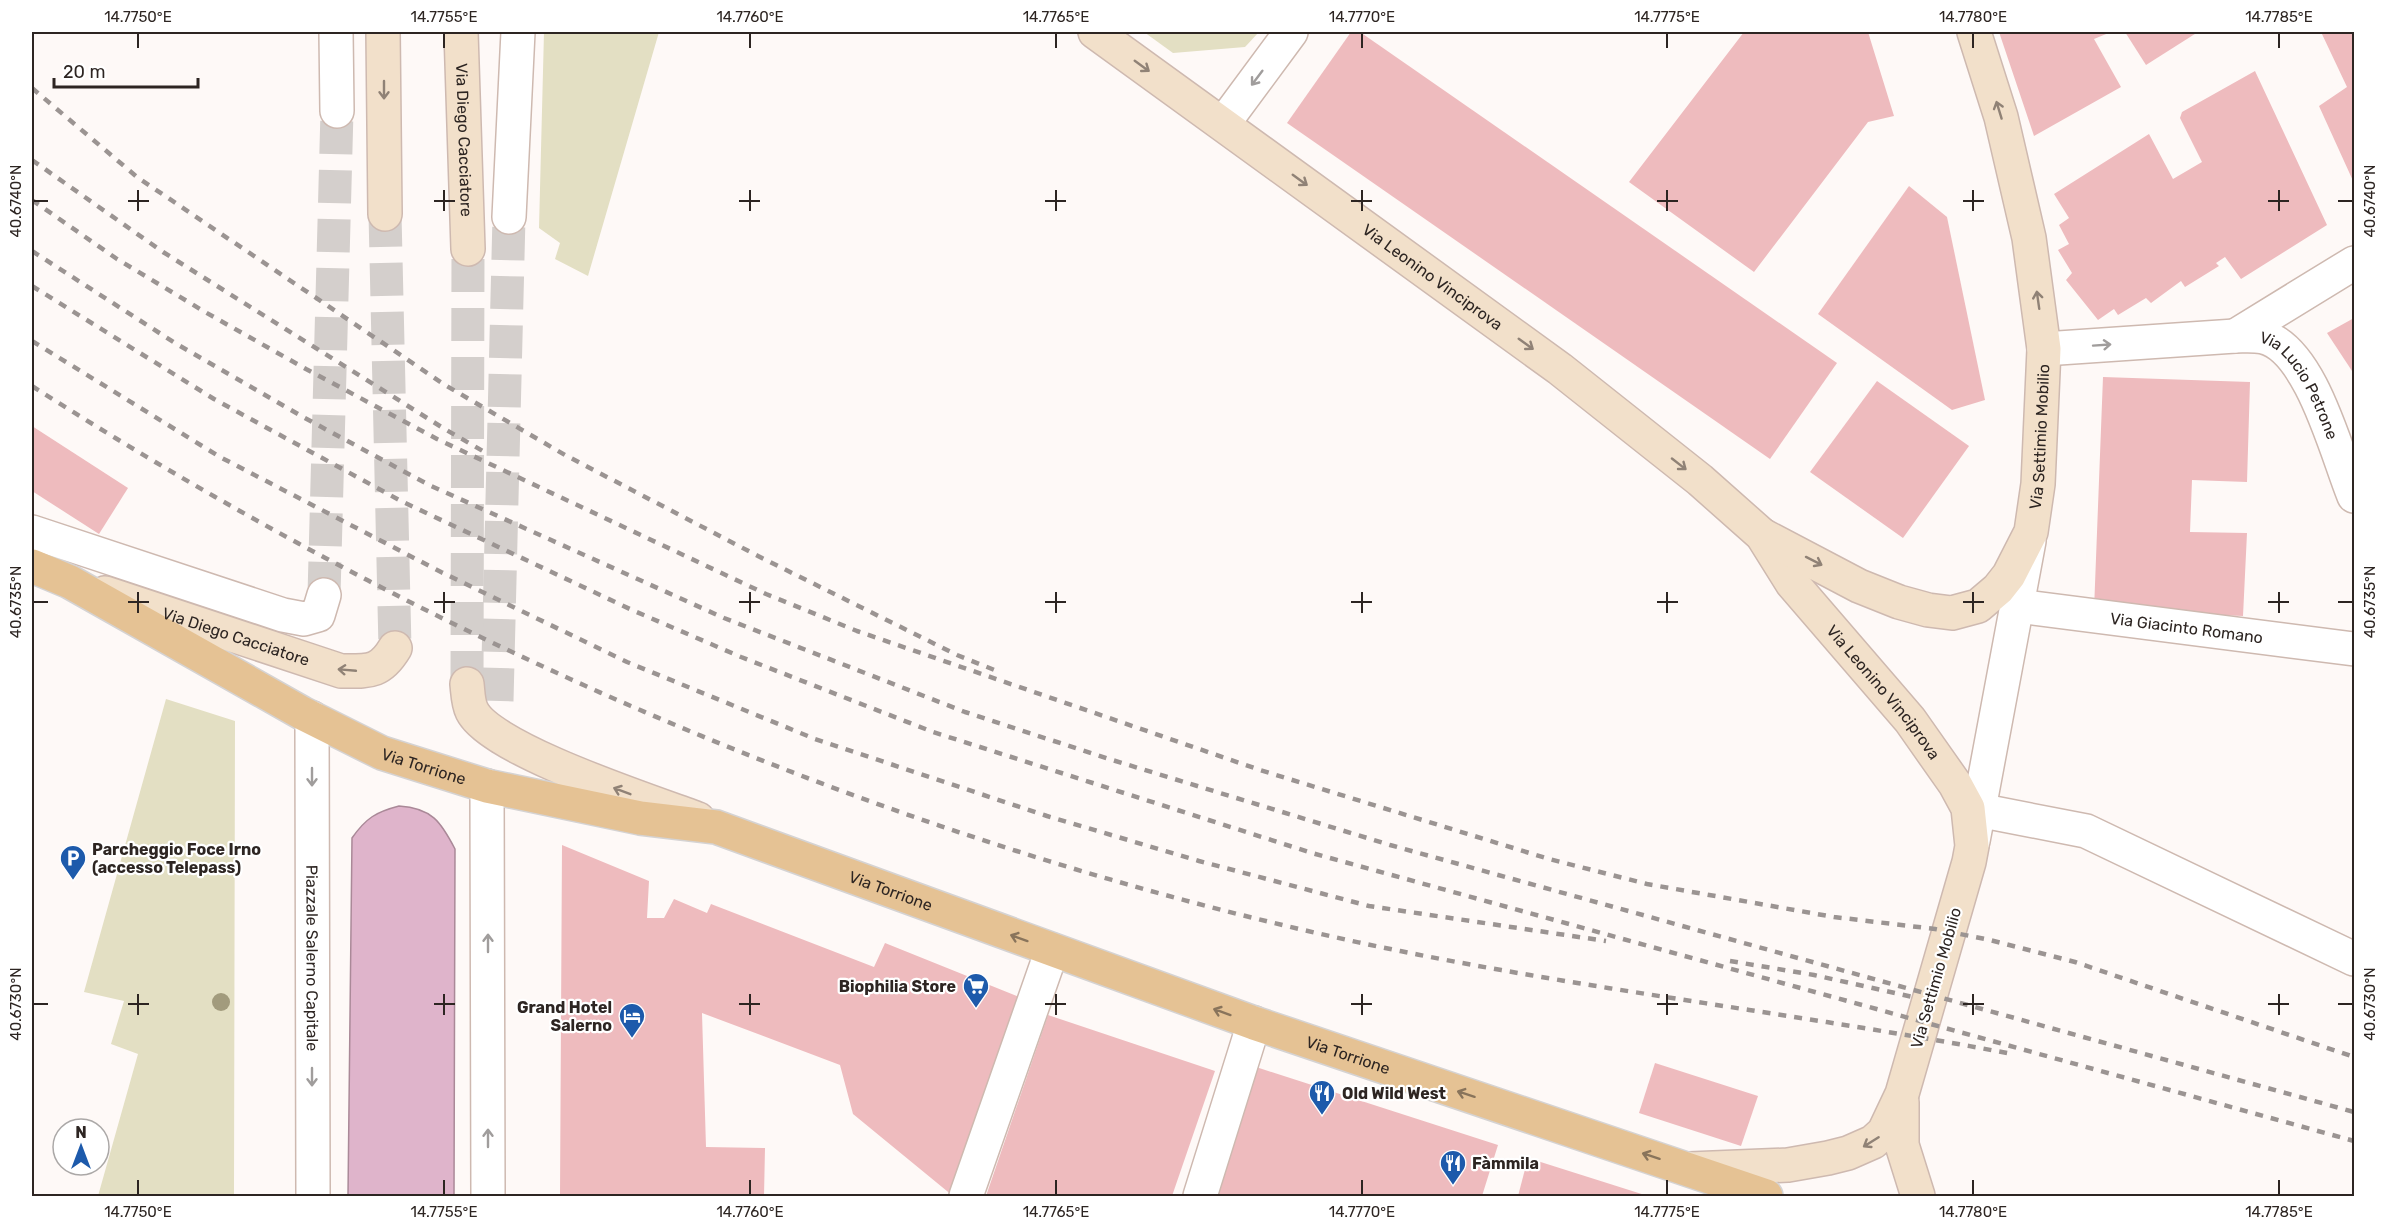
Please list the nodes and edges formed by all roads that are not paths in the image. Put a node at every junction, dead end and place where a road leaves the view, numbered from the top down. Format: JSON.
{"nodes":[{"id":1,"x":336,"y":32,"type":"edge"},
{"id":2,"x":383,"y":32,"type":"edge"},
{"id":3,"x":461,"y":32,"type":"edge"},
{"id":4,"x":518,"y":32,"type":"edge"},
{"id":5,"x":1095,"y":32,"type":"edge"},
{"id":6,"x":1292,"y":32,"type":"edge"},
{"id":7,"x":1974,"y":32,"type":"edge"},
{"id":8,"x":337,"y":111,"type":"tunnel mouth"},
{"id":9,"x":1223,"y":124,"type":"junction"},
{"id":10,"x":385,"y":214,"type":"tunnel mouth"},
{"id":11,"x":510,"y":217,"type":"tunnel mouth"},
{"id":12,"x":468,"y":249,"type":"tunnel mouth"},
{"id":13,"x":2355,"y":263,"type":"edge"},
{"id":14,"x":2235,"y":336,"type":"junction"},
{"id":15,"x":2044,"y":349,"type":"junction"},
{"id":16,"x":2355,"y":496,"type":"edge"},
{"id":17,"x":32,"y":532,"type":"edge"},
{"id":18,"x":2031,"y":532,"type":"junction"},
{"id":19,"x":1762,"y":535,"type":"junction"},
{"id":20,"x":32,"y":567,"type":"edge"},
{"id":21,"x":70,"y":582,"type":"junction"},
{"id":22,"x":324,"y":595,"type":"tunnel mouth"},
{"id":23,"x":2018,"y":606,"type":"junction"},
{"id":24,"x":395,"y":648,"type":"dead end"},
{"id":25,"x":2355,"y":650,"type":"edge"},
{"id":26,"x":467,"y":684,"type":"tunnel mouth"},
{"id":27,"x":312,"y":718,"type":"junction"},
{"id":28,"x":488,"y":786,"type":"junction"},
{"id":29,"x":1973,"y":808,"type":"junction"},
{"id":30,"x":716,"y":826,"type":"junction"},
{"id":31,"x":1970,"y":854,"type":"joint"},
{"id":32,"x":1052,"y":950,"type":"junction"},
{"id":33,"x":2355,"y":959,"type":"edge"},
{"id":34,"x":1254,"y":1023,"type":"junction"},
{"id":35,"x":1902,"y":1094,"type":"junction"},
{"id":36,"x":1689,"y":1169,"type":"junction"},
{"id":37,"x":313,"y":1197,"type":"edge"},
{"id":38,"x":488,"y":1197,"type":"edge"},
{"id":39,"x":966,"y":1197,"type":"edge"},
{"id":40,"x":1200,"y":1197,"type":"edge"},
{"id":41,"x":1766,"y":1197,"type":"edge"},
{"id":42,"x":1918,"y":1197,"type":"edge"}],
"edges":[{"from":1,"to":8,"type":"street"},
{"from":2,"to":10,"type":"main road","one_way":true},
{"from":3,"to":12,"type":"main road","name":"Via Diego Cacciatore"},
{"from":4,"to":11,"type":"street"},
{"from":5,"to":9,"type":"main road","name":"Via Leonino Vinciprova","one_way":true},
{"from":6,"to":9,"type":"street","one_way":true},
{"from":15,"to":7,"type":"main road","name":"Via Settimio Mobilio","one_way":true},
{"from":9,"to":19,"type":"main road","name":"Via Leonino Vinciprova","one_way":true},
{"from":13,"to":14,"type":"street","name":"Via Lucio Petrone"},
{"from":15,"to":14,"type":"street","name":"Via Lucio Petrone","one_way":true},
{"from":14,"to":16,"type":"street","name":"Via Lucio Petrone"},
{"from":15,"to":18,"type":"main road","name":"Via Settimio Mobilio"},
{"from":17,"to":22,"type":"street","name":"Via Diego Cacciatore"},
{"from":19,"to":18,"type":"main road","name":"Via Leonino Vinciprova","one_way":true},
{"from":18,"to":23,"type":"street","name":"Via Settimio Mobilio"},
{"from":19,"to":29,"type":"main road","name":"Via Leonino Vinciprova"},
{"from":20,"to":21,"type":"main road","name":"Via Torrione"},
{"from":24,"to":21,"type":"main road","name":"Via Diego Cacciatore","one_way":true},
{"from":21,"to":27,"type":"main road","name":"Via Torrione"},
{"from":23,"to":25,"type":"street","name":"Via Giacinto Romano"},
{"from":23,"to":29,"type":"street","name":"Via Settimio Mobilio"},
{"from":30,"to":26,"type":"main road","one_way":true},
{"from":27,"to":28,"type":"main road","name":"Via Torrione"},
{"from":27,"to":37,"type":"street","name":"Piazzale Salerno Capitale","one_way":true},
{"from":28,"to":30,"type":"main road","name":"Via Torrione"},
{"from":38,"to":28,"type":"street","one_way":true},
{"from":29,"to":31,"type":"main road","name":"Via Leonino Vinciprova"},
{"from":29,"to":33,"type":"street"},
{"from":32,"to":30,"type":"main road","name":"Via Torrione","one_way":true},
{"from":31,"to":35,"type":"main road","name":"Via Settimio Mobilio"},
{"from":34,"to":32,"type":"main road","name":"Via Torrione","one_way":true},
{"from":32,"to":39,"type":"street"},
{"from":36,"to":34,"type":"main road","name":"Via Torrione","one_way":true},
{"from":34,"to":40,"type":"street"},
{"from":35,"to":36,"type":"main road","name":"Via Settimio Mobilio","one_way":true},
{"from":35,"to":42,"type":"main road","name":"Via Settimio Mobilio"},
{"from":36,"to":41,"type":"main road","name":"Via Torrione"}]}
